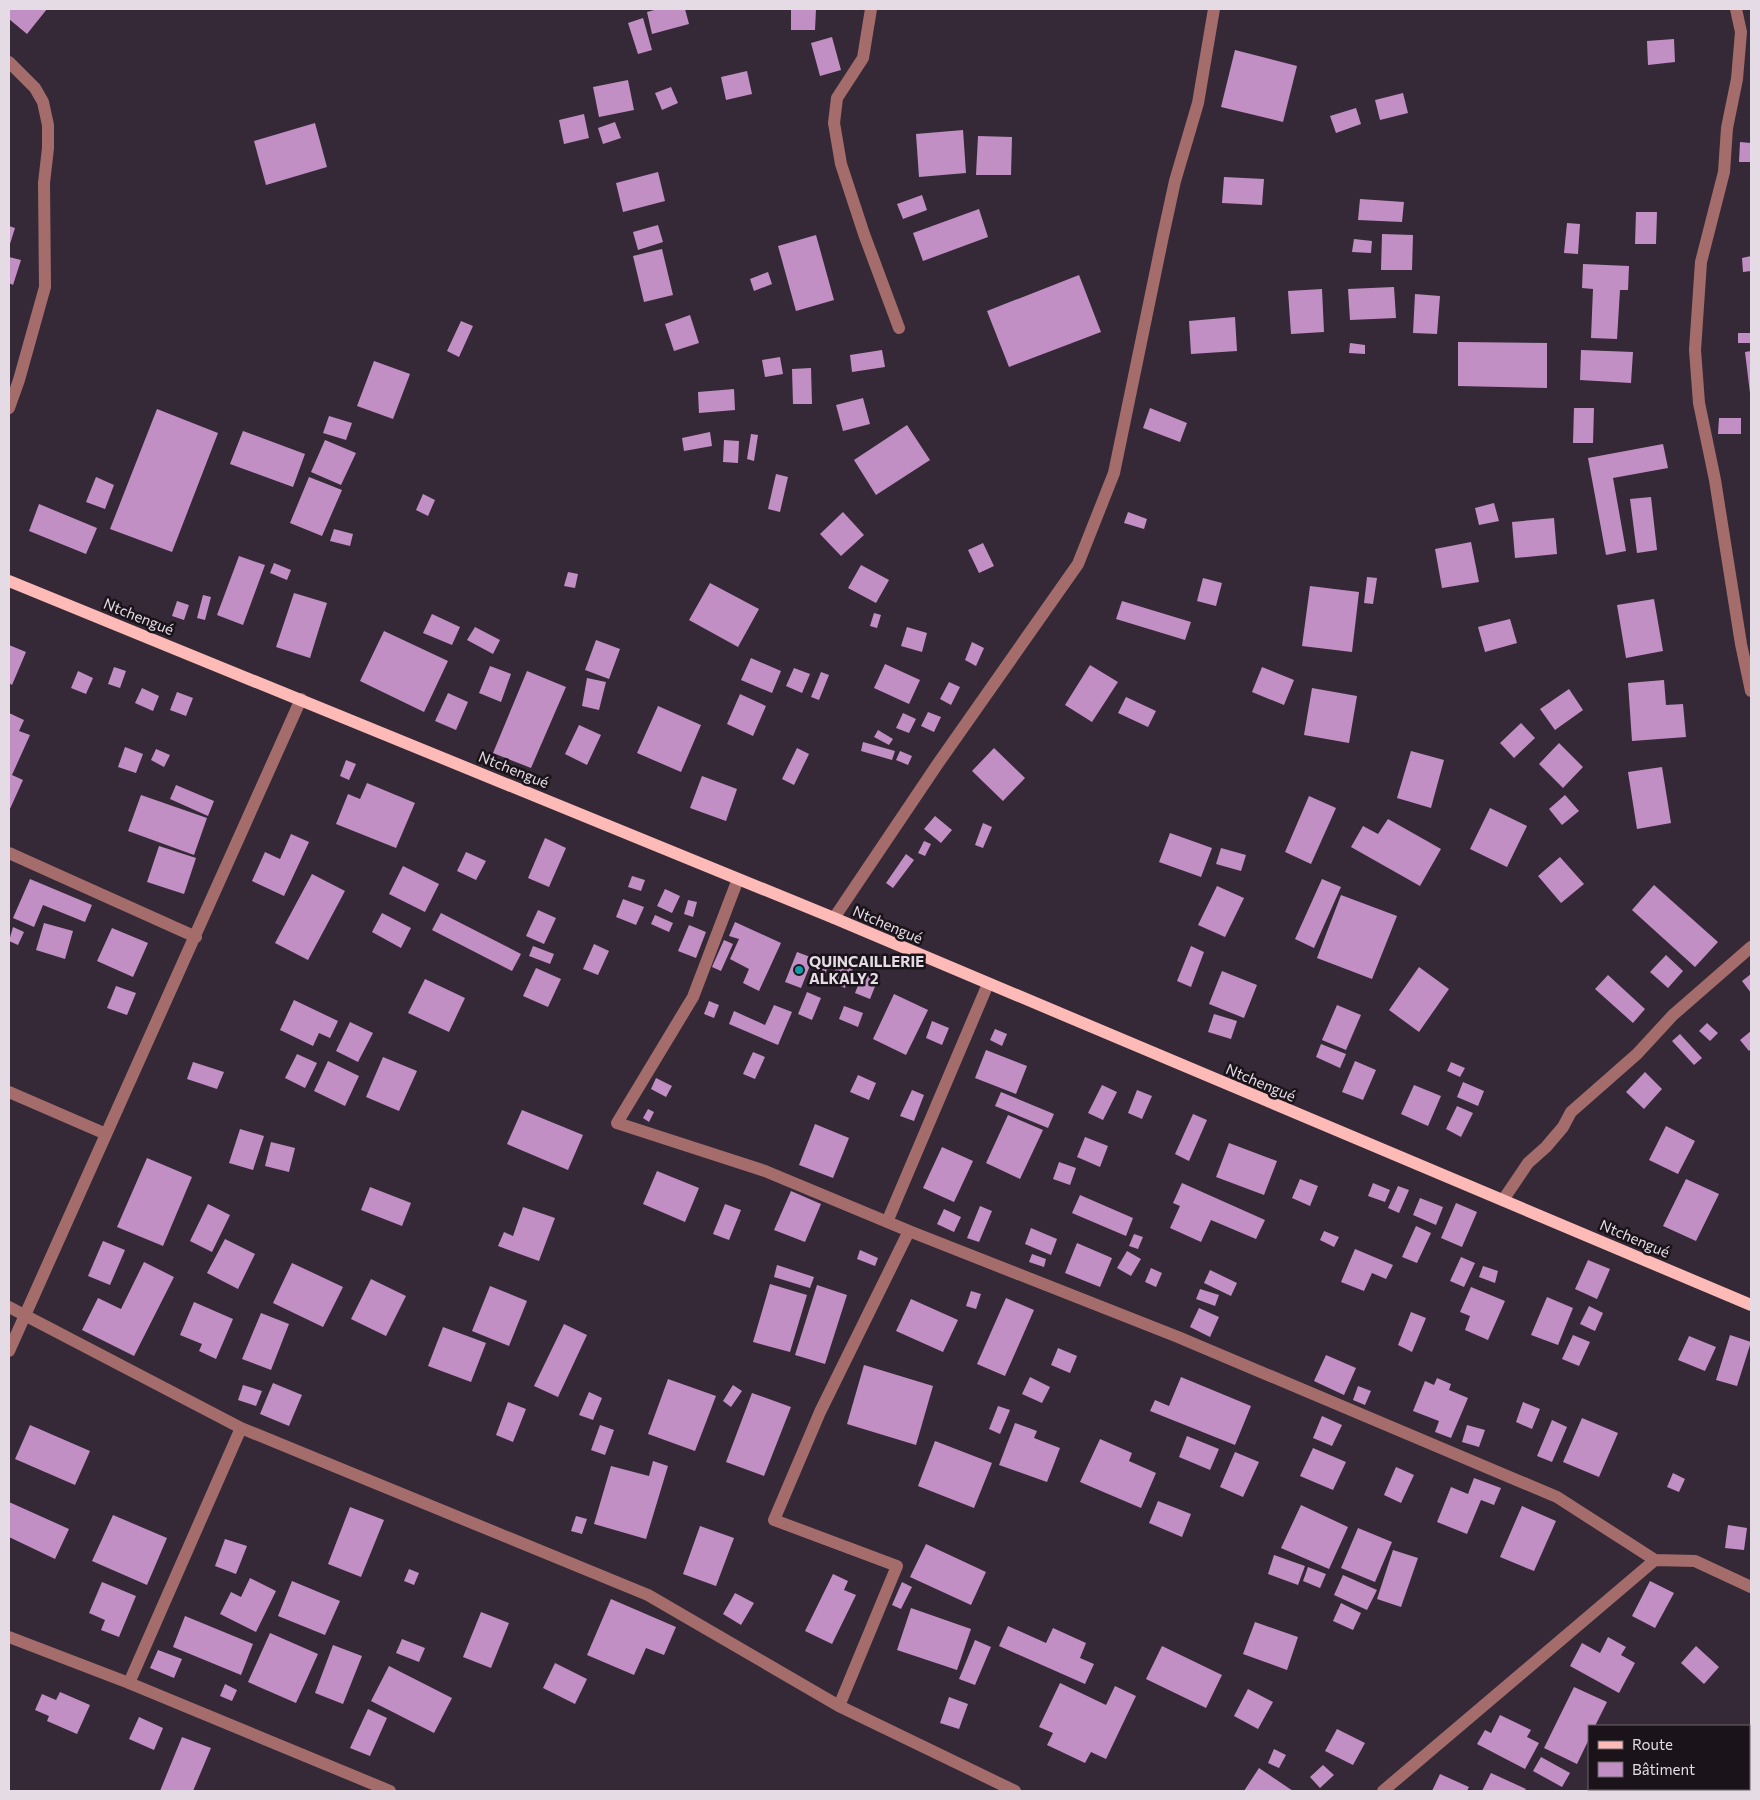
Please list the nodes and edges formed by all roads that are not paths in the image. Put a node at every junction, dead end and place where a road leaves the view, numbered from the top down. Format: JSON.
{"nodes":[{"id":1,"x":871,"y":9,"type":"edge"},
{"id":2,"x":1214,"y":9,"type":"edge"},
{"id":3,"x":1736,"y":9,"type":"edge"},
{"id":4,"x":9,"y":62,"type":"edge"},
{"id":5,"x":899,"y":328,"type":"dead end"},
{"id":6,"x":9,"y":408,"type":"edge"},
{"id":7,"x":9,"y":581,"type":"edge"},
{"id":8,"x":1751,"y":691,"type":"edge"},
{"id":9,"x":301,"y":699,"type":"junction"},
{"id":10,"x":9,"y":854,"type":"edge"},
{"id":11,"x":738,"y":879,"type":"junction"},
{"id":12,"x":834,"y":918,"type":"junction"},
{"id":13,"x":196,"y":937,"type":"junction"},
{"id":14,"x":1751,"y":947,"type":"edge"},
{"id":15,"x":988,"y":984,"type":"junction"},
{"id":16,"x":9,"y":1092,"type":"edge"},
{"id":17,"x":106,"y":1134,"type":"junction"},
{"id":18,"x":1503,"y":1200,"type":"junction"},
{"id":19,"x":887,"y":1222,"type":"junction"},
{"id":20,"x":909,"y":1231,"type":"junction"},
{"id":21,"x":1751,"y":1306,"type":"edge"},
{"id":22,"x":9,"y":1307,"type":"edge"},
{"id":23,"x":25,"y":1314,"type":"junction"},
{"id":24,"x":9,"y":1351,"type":"edge"},
{"id":25,"x":241,"y":1428,"type":"junction"},
{"id":26,"x":1655,"y":1560,"type":"junction"},
{"id":27,"x":1751,"y":1587,"type":"edge"},
{"id":28,"x":9,"y":1637,"type":"edge"},
{"id":29,"x":129,"y":1683,"type":"junction"},
{"id":30,"x":839,"y":1706,"type":"junction"},
{"id":31,"x":390,"y":1791,"type":"edge"},
{"id":32,"x":1015,"y":1791,"type":"edge"},
{"id":33,"x":1383,"y":1791,"type":"edge"}],
"edges":[{"from":1,"to":5,"type":"street"},
{"from":2,"to":12,"type":"street"},
{"from":3,"to":8,"type":"street"},
{"from":4,"to":6,"type":"street"},
{"from":7,"to":9,"type":"main road","name":"Ntchengué"},
{"from":9,"to":11,"type":"main road","name":"Ntchengué"},
{"from":9,"to":13,"type":"street"},
{"from":10,"to":13,"type":"street"},
{"from":11,"to":12,"type":"main road","name":"Ntchengué"},
{"from":11,"to":19,"type":"street"},
{"from":12,"to":15,"type":"main road","name":"Ntchengué"},
{"from":13,"to":17,"type":"street"},
{"from":14,"to":18,"type":"street"},
{"from":15,"to":18,"type":"main road","name":"Ntchengué"},
{"from":15,"to":19,"type":"street"},
{"from":16,"to":17,"type":"street"},
{"from":17,"to":23,"type":"street"},
{"from":18,"to":21,"type":"main road","name":"Ntchengué"},
{"from":19,"to":20,"type":"street"},
{"from":20,"to":26,"type":"street"},
{"from":20,"to":30,"type":"street"},
{"from":22,"to":23,"type":"street"},
{"from":23,"to":24,"type":"street"},
{"from":23,"to":25,"type":"street"},
{"from":25,"to":29,"type":"street"},
{"from":25,"to":30,"type":"street"},
{"from":26,"to":27,"type":"street"},
{"from":26,"to":33,"type":"street"},
{"from":28,"to":29,"type":"street"},
{"from":29,"to":31,"type":"street"},
{"from":30,"to":32,"type":"street"}]}
